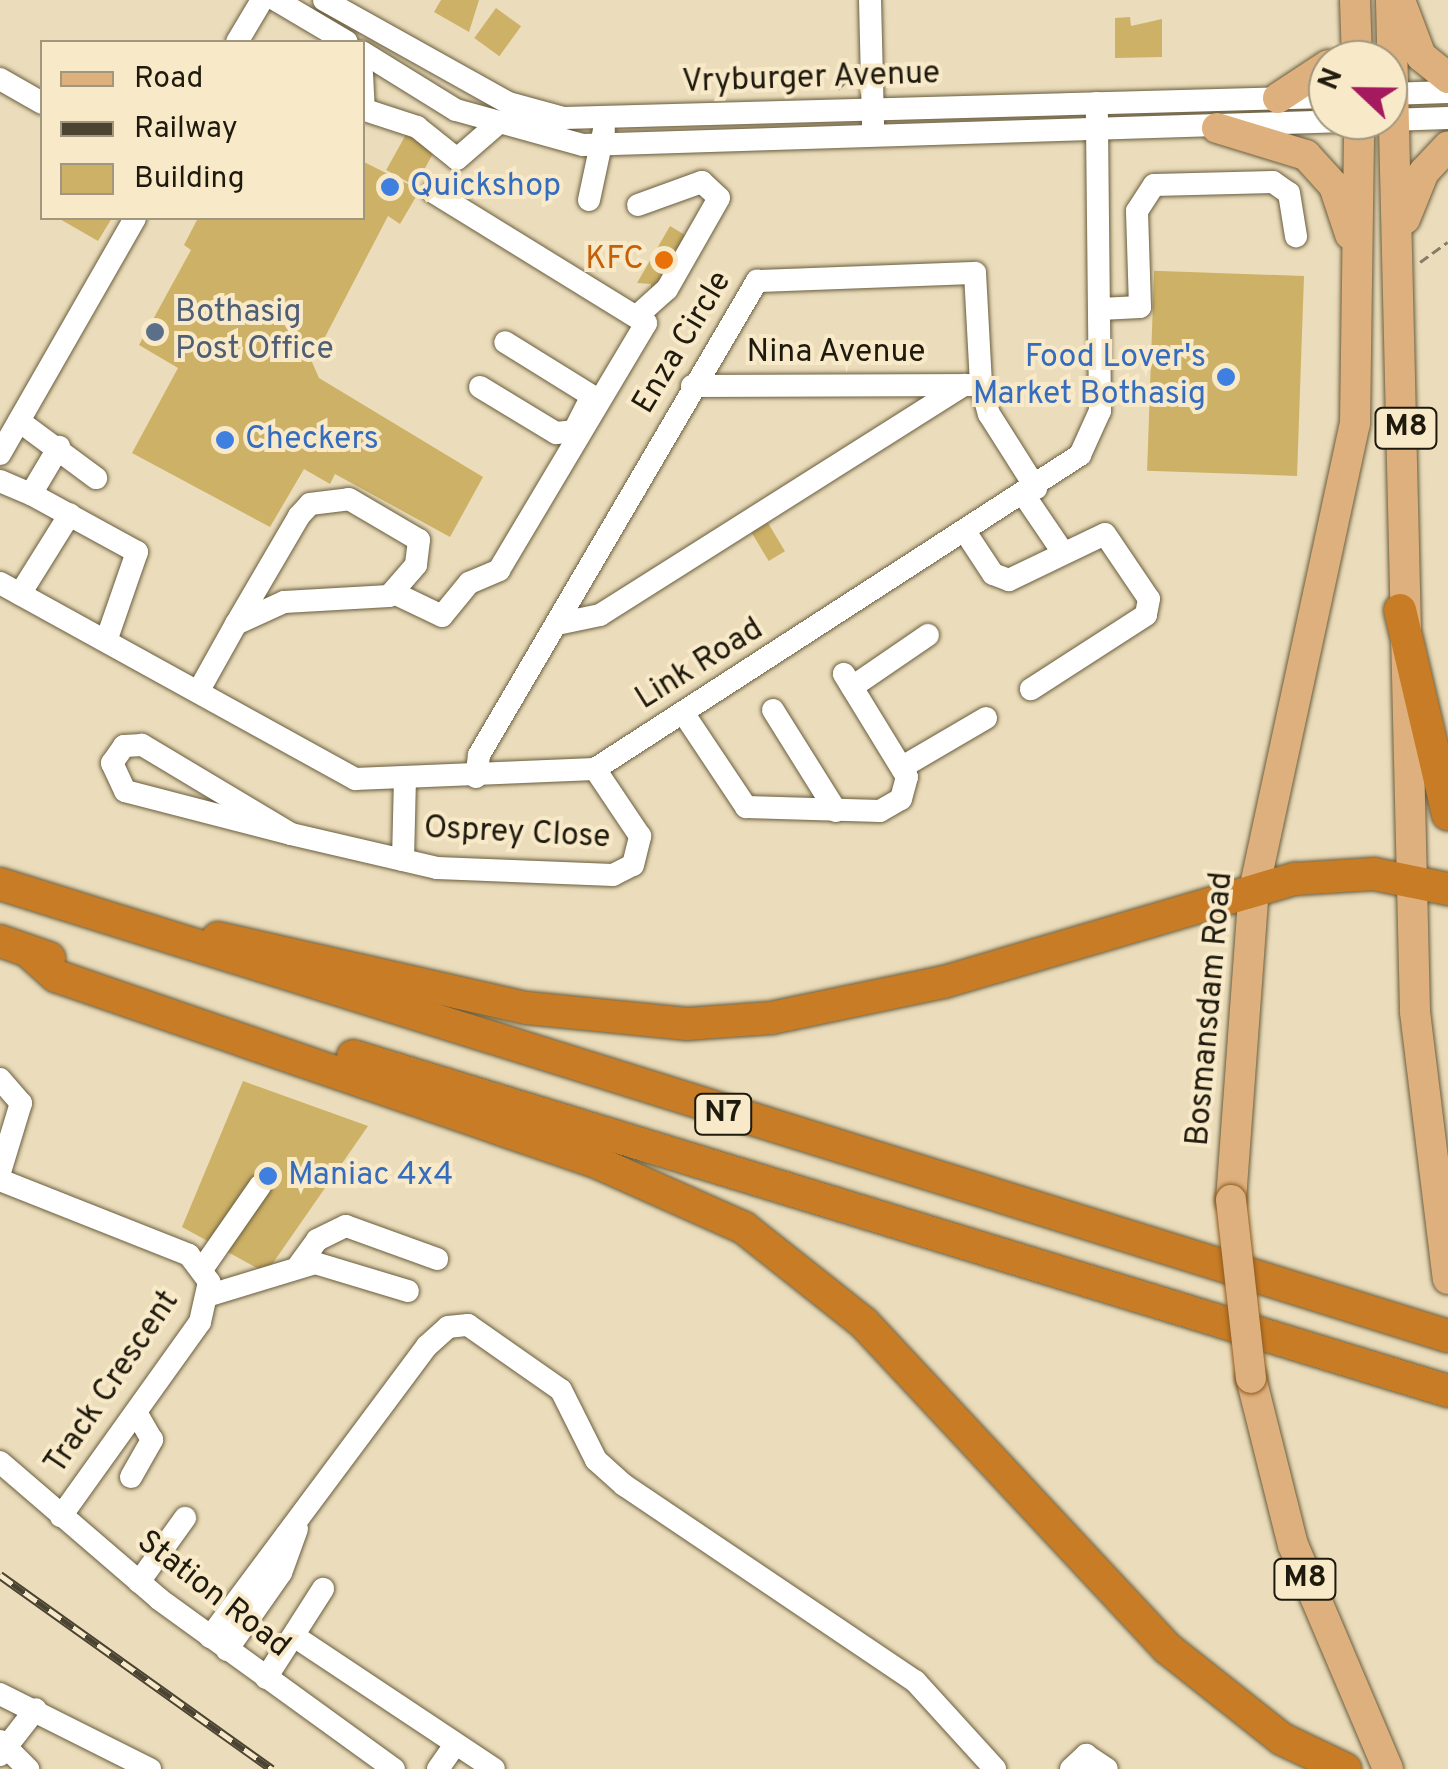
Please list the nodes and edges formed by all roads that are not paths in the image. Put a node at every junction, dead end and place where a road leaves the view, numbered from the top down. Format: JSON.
{"nodes":[{"id":1,"x":262,"y":0,"type":"edge"},
{"id":2,"x":276,"y":0,"type":"edge"},
{"id":3,"x":324,"y":0,"type":"edge"},
{"id":4,"x":870,"y":0,"type":"edge"},
{"id":5,"x":1391,"y":0,"type":"edge"},
{"id":6,"x":1400,"y":0,"type":"edge"},
{"id":7,"x":1355,"y":7,"type":"edge"},
{"id":8,"x":238,"y":40,"type":"edge"},
{"id":9,"x":341,"y":40,"type":"edge"},
{"id":10,"x":1340,"y":40,"type":"edge"},
{"id":11,"x":1356,"y":40,"type":"edge"},
{"id":12,"x":1390,"y":40,"type":"edge"},
{"id":13,"x":365,"y":54,"type":"edge"},
{"id":14,"x":0,"y":78,"type":"edge"},
{"id":15,"x":1308,"y":78,"type":"edge"},
{"id":16,"x":1448,"y":78,"type":"edge"},
{"id":17,"x":1448,"y":92,"type":"edge"},
{"id":18,"x":1308,"y":97,"type":"edge"},
{"id":19,"x":1278,"y":98,"type":"junction"},
{"id":20,"x":40,"y":102,"type":"edge"},
{"id":21,"x":1096,"y":103,"type":"junction"},
{"id":22,"x":1408,"y":104,"type":"edge"},
{"id":23,"x":365,"y":110,"type":"edge"},
{"id":24,"x":1408,"y":112,"type":"edge"},
{"id":25,"x":605,"y":117,"type":"junction"},
{"id":26,"x":1448,"y":118,"type":"edge"},
{"id":27,"x":873,"y":123,"type":"junction"},
{"id":28,"x":1308,"y":124,"type":"edge"},
{"id":29,"x":495,"y":126,"type":"junction"},
{"id":30,"x":1218,"y":128,"type":"junction"},
{"id":31,"x":1097,"y":129,"type":"junction"},
{"id":32,"x":1359,"y":140,"type":"edge"},
{"id":33,"x":1393,"y":140,"type":"edge"},
{"id":34,"x":602,"y":145,"type":"junction"},
{"id":35,"x":1448,"y":146,"type":"edge"},
{"id":36,"x":432,"y":192,"type":"dead end"},
{"id":37,"x":589,"y":200,"type":"dead end"},
{"id":38,"x":638,"y":206,"type":"dead end"},
{"id":39,"x":134,"y":220,"type":"edge"},
{"id":40,"x":1296,"y":236,"type":"dead end"},
{"id":41,"x":1409,"y":255,"type":"junction"},
{"id":42,"x":1362,"y":296,"type":"junction"},
{"id":43,"x":1100,"y":308,"type":"junction"},
{"id":44,"x":639,"y":314,"type":"junction"},
{"id":45,"x":505,"y":342,"type":"dead end"},
{"id":46,"x":557,"y":348,"type":"dead end"},
{"id":47,"x":973,"y":385,"type":"junction"},
{"id":48,"x":692,"y":386,"type":"junction"},
{"id":49,"x":480,"y":387,"type":"dead end"},
{"id":50,"x":609,"y":388,"type":"junction"},
{"id":51,"x":19,"y":420,"type":"junction"},
{"id":52,"x":58,"y":447,"type":"junction"},
{"id":53,"x":0,"y":454,"type":"edge"},
{"id":54,"x":96,"y":478,"type":"dead end"},
{"id":55,"x":0,"y":481,"type":"edge"},
{"id":56,"x":1030,"y":492,"type":"junction"},
{"id":57,"x":31,"y":494,"type":"junction"},
{"id":58,"x":70,"y":514,"type":"junction"},
{"id":59,"x":966,"y":533,"type":"junction"},
{"id":60,"x":1062,"y":552,"type":"junction"},
{"id":61,"x":10,"y":589,"type":"edge"},
{"id":62,"x":394,"y":593,"type":"junction"},
{"id":63,"x":1400,"y":610,"type":"junction"},
{"id":64,"x":236,"y":624,"type":"junction"},
{"id":65,"x":556,"y":624,"type":"junction"},
{"id":66,"x":928,"y":635,"type":"dead end"},
{"id":67,"x":106,"y":641,"type":"junction"},
{"id":68,"x":1031,"y":689,"type":"dead end"},
{"id":69,"x":198,"y":692,"type":"junction"},
{"id":70,"x":773,"y":710,"type":"dead end"},
{"id":71,"x":684,"y":714,"type":"junction"},
{"id":72,"x":986,"y":718,"type":"dead end"},
{"id":73,"x":904,"y":766,"type":"junction"},
{"id":74,"x":595,"y":769,"type":"junction"},
{"id":75,"x":476,"y":777,"type":"junction"},
{"id":76,"x":405,"y":780,"type":"junction"},
{"id":77,"x":836,"y":810,"type":"junction"},
{"id":78,"x":1448,"y":814,"type":"edge"},
{"id":79,"x":291,"y":834,"type":"junction"},
{"id":80,"x":402,"y":860,"type":"junction"},
{"id":81,"x":1411,"y":878,"type":"junction"},
{"id":82,"x":0,"y":884,"type":"edge"},
{"id":83,"x":1448,"y":889,"type":"edge"},
{"id":84,"x":1254,"y":890,"type":"junction"},
{"id":85,"x":92,"y":916,"type":"junction"},
{"id":86,"x":14,"y":946,"type":"edge"},
{"id":87,"x":0,"y":1079,"type":"edge"},
{"id":88,"x":0,"y":1172,"type":"edge"},
{"id":89,"x":0,"y":1180,"type":"edge"},
{"id":90,"x":260,"y":1186,"type":"dead end"},
{"id":91,"x":438,"y":1259,"type":"dead end"},
{"id":92,"x":299,"y":1264,"type":"junction"},
{"id":93,"x":203,"y":1268,"type":"junction"},
{"id":94,"x":1448,"y":1279,"type":"edge"},
{"id":95,"x":408,"y":1291,"type":"dead end"},
{"id":96,"x":210,"y":1295,"type":"junction"},
{"id":97,"x":1448,"y":1336,"type":"edge"},
{"id":98,"x":1448,"y":1391,"type":"edge"},
{"id":99,"x":136,"y":1412,"type":"junction"},
{"id":100,"x":0,"y":1462,"type":"edge"},
{"id":101,"x":131,"y":1477,"type":"dead end"},
{"id":102,"x":62,"y":1516,"type":"junction"},
{"id":103,"x":185,"y":1518,"type":"dead end"},
{"id":104,"x":139,"y":1582,"type":"junction"},
{"id":105,"x":323,"y":1590,"type":"dead end"},
{"id":106,"x":294,"y":1636,"type":"junction"},
{"id":107,"x":219,"y":1644,"type":"junction"},
{"id":108,"x":266,"y":1678,"type":"junction"},
{"id":109,"x":0,"y":1694,"type":"edge"},
{"id":110,"x":36,"y":1709,"type":"junction"},
{"id":111,"x":454,"y":1746,"type":"junction"},
{"id":112,"x":3,"y":1747,"type":"edge"},
{"id":113,"x":28,"y":1769,"type":"edge"},
{"id":114,"x":150,"y":1769,"type":"edge"},
{"id":115,"x":394,"y":1769,"type":"edge"},
{"id":116,"x":438,"y":1769,"type":"edge"},
{"id":117,"x":494,"y":1769,"type":"edge"},
{"id":118,"x":995,"y":1769,"type":"edge"},
{"id":119,"x":1071,"y":1769,"type":"edge"},
{"id":120,"x":1107,"y":1769,"type":"edge"},
{"id":121,"x":1345,"y":1769,"type":"edge"},
{"id":122,"x":1388,"y":1769,"type":"edge"}],
"edges":[{"from":1,"to":8,"type":"street"},
{"from":2,"to":9,"type":"street"},
{"from":3,"to":25,"type":"street","name":"Vryburger Avenue"},
{"from":4,"to":27,"type":"street"},
{"from":5,"to":12,"type":"main road","number":"M8"},
{"from":6,"to":16,"type":"main road"},
{"from":7,"to":10,"type":"main road"},
{"from":7,"to":11,"type":"main road"},
{"from":13,"to":29,"type":"street","name":"Vryburger Avenue"},
{"from":14,"to":20,"type":"street"},
{"from":15,"to":19,"type":"main road"},
{"from":17,"to":22,"type":"street"},
{"from":18,"to":19,"type":"street","name":"Vryburger Avenue"},
{"from":19,"to":21,"type":"street","name":"Vryburger Avenue"},
{"from":21,"to":27,"type":"street","name":"Vryburger Avenue"},
{"from":21,"to":31,"type":"street","name":"Link Road"},
{"from":23,"to":29,"type":"street"},
{"from":24,"to":26,"type":"street"},
{"from":25,"to":27,"type":"street","name":"Vryburger Avenue"},
{"from":25,"to":34,"type":"street"},
{"from":27,"to":31,"type":"street","name":"Vryburger Avenue"},
{"from":27,"to":34,"type":"street","name":"Vryburger Avenue"},
{"from":28,"to":30,"type":"street","name":"Vryburger Avenue"},
{"from":29,"to":34,"type":"street","name":"Vryburger Avenue"},
{"from":30,"to":31,"type":"street","name":"Vryburger Avenue"},
{"from":30,"to":42,"type":"main road"},
{"from":31,"to":43,"type":"street","name":"Link Road"},
{"from":32,"to":42,"type":"main road","name":"Bosmansdam Road","number":"M8"},
{"from":33,"to":41,"type":"main road","number":"M8"},
{"from":34,"to":37,"type":"street"},
{"from":35,"to":41,"type":"main road"},
{"from":36,"to":44,"type":"street"},
{"from":38,"to":44,"type":"street"},
{"from":39,"to":51,"type":"street"},
{"from":40,"to":43,"type":"street"},
{"from":41,"to":63,"type":"main road","number":"M8"},
{"from":42,"to":84,"type":"main road","name":"Bosmansdam Road","number":"M8"},
{"from":43,"to":56,"type":"street","name":"Link Road"},
{"from":44,"to":50,"type":"street"},
{"from":45,"to":49,"type":"street"},
{"from":46,"to":50,"type":"street"},
{"from":47,"to":48,"type":"street","name":"Nina Avenue"},
{"from":47,"to":48,"type":"street","name":"Enza Circle"},
{"from":47,"to":56,"type":"street"},
{"from":47,"to":65,"type":"street"},
{"from":48,"to":65,"type":"street","name":"Enza Circle"},
{"from":50,"to":62,"type":"street"},
{"from":51,"to":52,"type":"street"},
{"from":51,"to":53,"type":"street"},
{"from":52,"to":54,"type":"street"},
{"from":52,"to":57,"type":"street"},
{"from":55,"to":57,"type":"street"},
{"from":56,"to":59,"type":"street","name":"Link Road"},
{"from":56,"to":60,"type":"street"},
{"from":57,"to":58,"type":"street"},
{"from":58,"to":61,"type":"street"},
{"from":58,"to":67,"type":"street"},
{"from":59,"to":60,"type":"street"},
{"from":59,"to":71,"type":"street","name":"Link Road"},
{"from":60,"to":68,"type":"street"},
{"from":61,"to":67,"type":"street","name":"Link Road"},
{"from":62,"to":64,"type":"street"},
{"from":62,"to":64,"type":"street"},
{"from":63,"to":78,"type":"highway"},
{"from":63,"to":81,"type":"main road","number":"M8"},
{"from":64,"to":69,"type":"street"},
{"from":65,"to":75,"type":"street","name":"Enza Circle"},
{"from":66,"to":73,"type":"street"},
{"from":67,"to":69,"type":"street","name":"Link Road"},
{"from":69,"to":76,"type":"street","name":"Link Road"},
{"from":70,"to":77,"type":"street"},
{"from":71,"to":74,"type":"street","name":"Link Road"},
{"from":71,"to":77,"type":"street"},
{"from":72,"to":73,"type":"street"},
{"from":73,"to":77,"type":"street"},
{"from":74,"to":75,"type":"street","name":"Link Road"},
{"from":74,"to":80,"type":"street","name":"Osprey Close"},
{"from":75,"to":76,"type":"street","name":"Link Road"},
{"from":76,"to":80,"type":"street","name":"Osprey Close"},
{"from":79,"to":79,"type":"street","name":"Osprey Close"},
{"from":79,"to":80,"type":"street","name":"Osprey Close"},
{"from":81,"to":83,"type":"highway"},
{"from":81,"to":84,"type":"highway"},
{"from":81,"to":94,"type":"main road","number":"M8"},
{"from":82,"to":85,"type":"highway","number":"N7"},
{"from":84,"to":85,"type":"highway"},
{"from":84,"to":122,"type":"main road","name":"Bosmansdam Road","number":"M8","bridge":true},
{"from":85,"to":97,"type":"highway","number":"N7"},
{"from":86,"to":98,"type":"highway","number":"N7"},
{"from":86,"to":121,"type":"highway"},
{"from":87,"to":88,"type":"street"},
{"from":89,"to":93,"type":"street","name":"Track Crescent"},
{"from":90,"to":93,"type":"street"},
{"from":91,"to":92,"type":"street"},
{"from":92,"to":95,"type":"street"},
{"from":92,"to":96,"type":"street"},
{"from":93,"to":96,"type":"street","name":"Track Crescent"},
{"from":96,"to":99,"type":"street","name":"Track Crescent"},
{"from":99,"to":101,"type":"street"},
{"from":99,"to":102,"type":"street","name":"Track Crescent"},
{"from":100,"to":102,"type":"street","name":"Station Road"},
{"from":102,"to":104,"type":"street","name":"Station Road"},
{"from":103,"to":104,"type":"street"},
{"from":104,"to":107,"type":"street","name":"Station Road"},
{"from":105,"to":106,"type":"street"},
{"from":106,"to":108,"type":"street"},
{"from":106,"to":111,"type":"street"},
{"from":107,"to":108,"type":"street","name":"Station Road"},
{"from":107,"to":118,"type":"street"},
{"from":108,"to":115,"type":"street","name":"Station Road"},
{"from":109,"to":110,"type":"street"},
{"from":110,"to":112,"type":"street"},
{"from":110,"to":114,"type":"street"},
{"from":111,"to":116,"type":"street"},
{"from":111,"to":117,"type":"street"},
{"from":112,"to":113,"type":"street"},
{"from":119,"to":120,"type":"street"}]}
